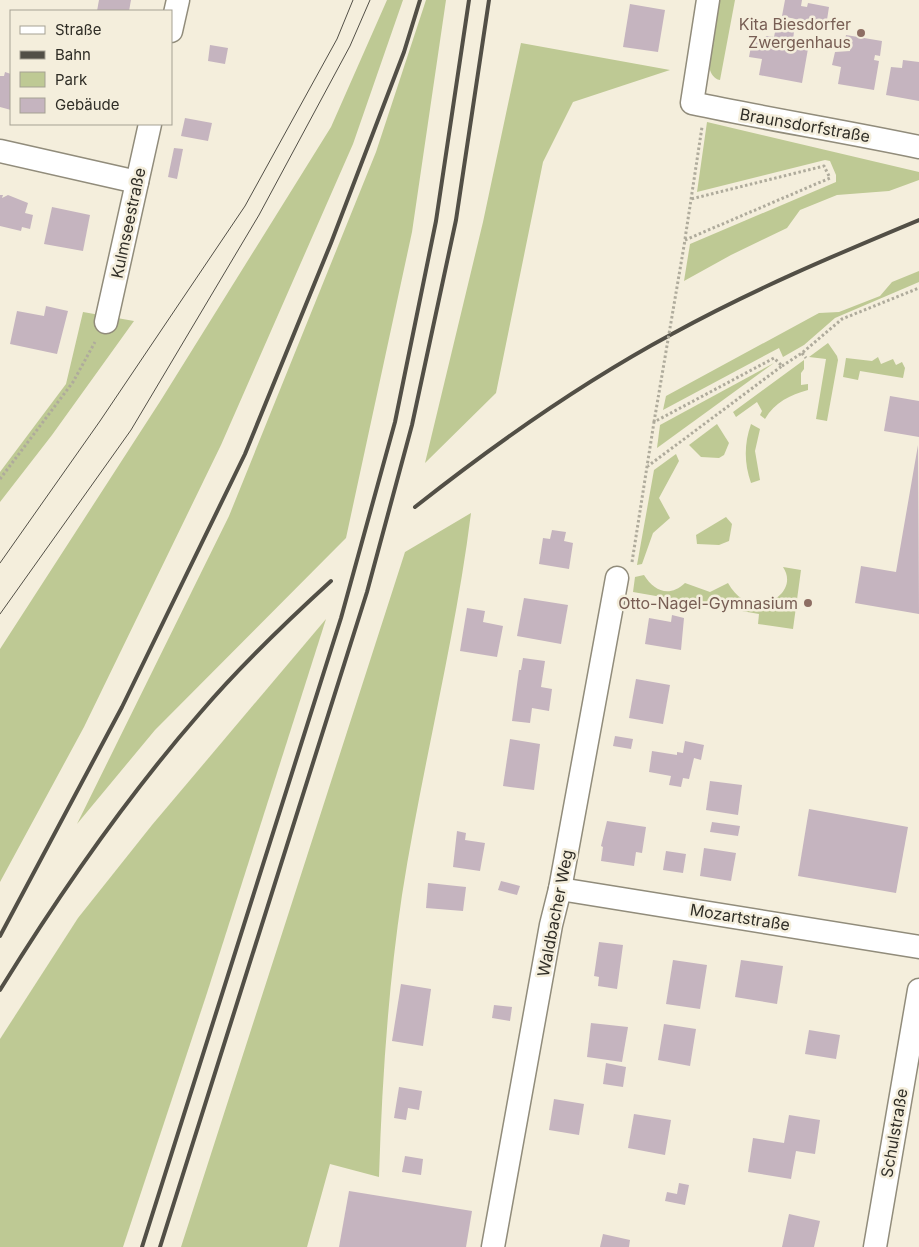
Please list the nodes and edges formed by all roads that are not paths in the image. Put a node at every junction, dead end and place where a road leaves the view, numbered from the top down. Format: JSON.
{"nodes":[{"id":1,"x":178,"y":0,"type":"edge"},
{"id":2,"x":708,"y":0,"type":"edge"},
{"id":3,"x":172,"y":27,"type":"edge"},
{"id":4,"x":150,"y":125,"type":"edge"},
{"id":5,"x":919,"y":147,"type":"edge"},
{"id":6,"x":0,"y":151,"type":"edge"},
{"id":7,"x":137,"y":182,"type":"junction"},
{"id":8,"x":106,"y":322,"type":"road end"},
{"id":9,"x":624,"y":571,"type":"road end"},
{"id":10,"x":560,"y":889,"type":"junction"},
{"id":11,"x":919,"y":947,"type":"edge"},
{"id":12,"x":919,"y":990,"type":"edge"},
{"id":13,"x":493,"y":1247,"type":"edge"},
{"id":14,"x":875,"y":1247,"type":"edge"}],
"edges":[{"from":1,"to":3,"type":"street"},
{"from":2,"to":5,"type":"street","name":"Braunsdorfstraße"},
{"from":4,"to":7,"type":"street","name":"Kulmseestraße"},
{"from":6,"to":7,"type":"street"},
{"from":7,"to":8,"type":"street","name":"Kulmseestraße"},
{"from":9,"to":10,"type":"street","name":"Waldbacher Weg"},
{"from":10,"to":11,"type":"street","name":"Mozartstraße"},
{"from":10,"to":13,"type":"street","name":"Waldbacher Weg"},
{"from":12,"to":14,"type":"street","name":"Schulstraße"}]}
